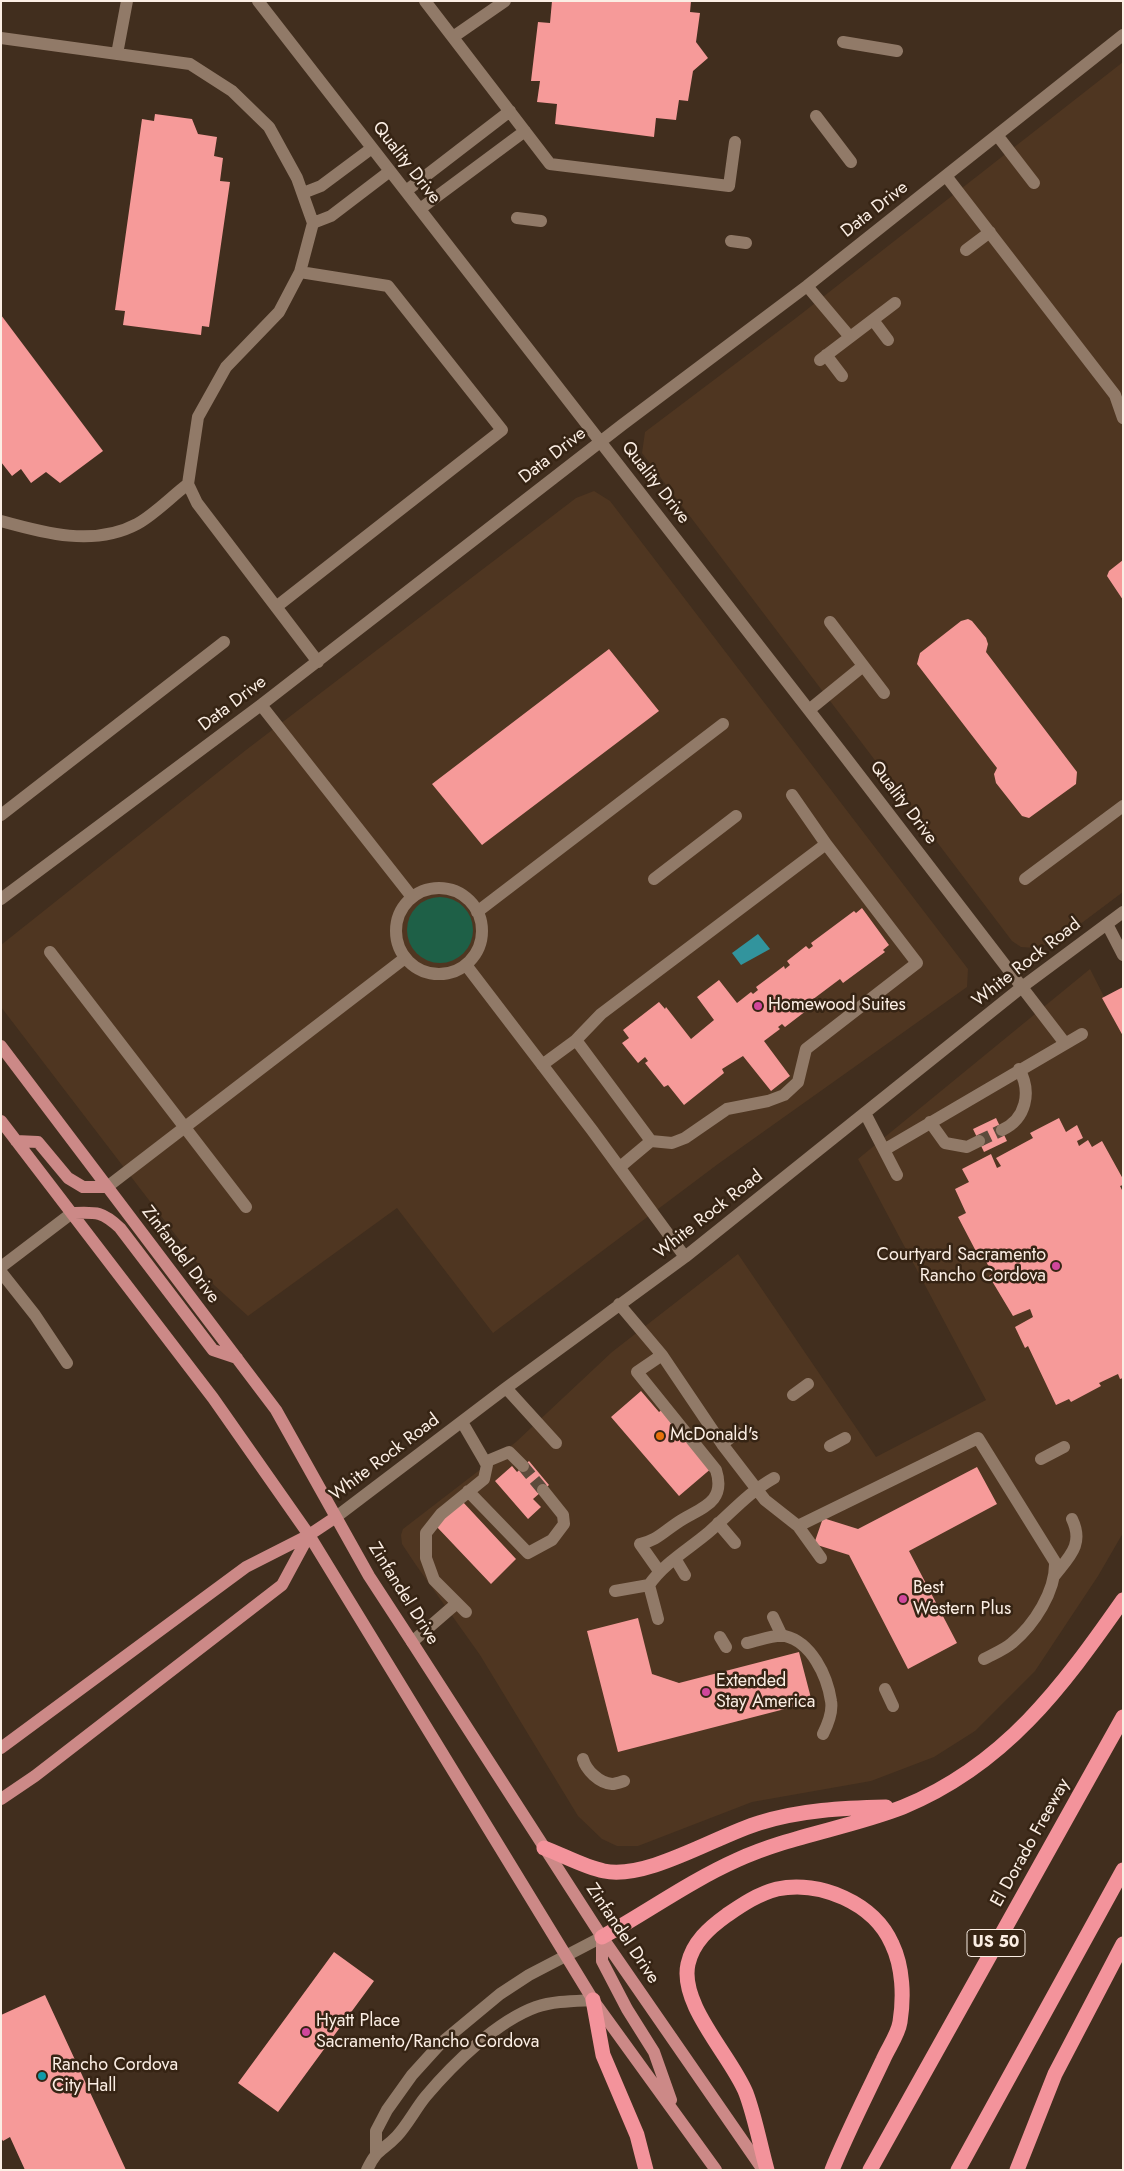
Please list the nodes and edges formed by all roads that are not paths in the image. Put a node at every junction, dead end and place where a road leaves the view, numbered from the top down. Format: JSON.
{"nodes":[{"id":1,"x":127,"y":1,"type":"edge"},
{"id":2,"x":258,"y":1,"type":"edge"},
{"id":3,"x":425,"y":1,"type":"edge"},
{"id":4,"x":505,"y":1,"type":"edge"},
{"id":5,"x":1123,"y":35,"type":"edge"},
{"id":6,"x":453,"y":37,"type":"junction"},
{"id":7,"x":1,"y":38,"type":"edge"},
{"id":8,"x":843,"y":42,"type":"dead end"},
{"id":9,"x":897,"y":51,"type":"dead end"},
{"id":10,"x":117,"y":54,"type":"junction"},
{"id":11,"x":510,"y":111,"type":"junction"},
{"id":12,"x":816,"y":116,"type":"dead end"},
{"id":13,"x":525,"y":132,"type":"junction"},
{"id":14,"x":997,"y":135,"type":"junction"},
{"id":15,"x":735,"y":142,"type":"dead end"},
{"id":16,"x":372,"y":148,"type":"junction"},
{"id":17,"x":851,"y":162,"type":"dead end"},
{"id":18,"x":390,"y":171,"type":"junction"},
{"id":19,"x":946,"y":176,"type":"junction"},
{"id":20,"x":1034,"y":183,"type":"dead end"},
{"id":21,"x":406,"y":191,"type":"junction"},
{"id":22,"x":303,"y":194,"type":"junction"},
{"id":23,"x":420,"y":209,"type":"junction"},
{"id":24,"x":517,"y":218,"type":"dead end"},
{"id":25,"x":541,"y":221,"type":"dead end"},
{"id":26,"x":313,"y":223,"type":"junction"},
{"id":27,"x":990,"y":232,"type":"junction"},
{"id":28,"x":730,"y":241,"type":"dead end"},
{"id":29,"x":746,"y":243,"type":"dead end"},
{"id":30,"x":966,"y":250,"type":"dead end"},
{"id":31,"x":300,"y":272,"type":"junction"},
{"id":32,"x":807,"y":286,"type":"junction"},
{"id":33,"x":895,"y":303,"type":"dead end"},
{"id":34,"x":873,"y":320,"type":"junction"},
{"id":35,"x":850,"y":337,"type":"junction"},
{"id":36,"x":888,"y":340,"type":"dead end"},
{"id":37,"x":842,"y":376,"type":"dead end"},
{"id":38,"x":1123,"y":418,"type":"edge"},
{"id":39,"x":601,"y":441,"type":"junction"},
{"id":40,"x":188,"y":484,"type":"junction"},
{"id":41,"x":1,"y":520,"type":"edge"},
{"id":42,"x":276,"y":606,"type":"junction"},
{"id":43,"x":830,"y":622,"type":"dead end"},
{"id":44,"x":224,"y":642,"type":"dead end"},
{"id":45,"x":318,"y":662,"type":"junction"},
{"id":46,"x":864,"y":666,"type":"junction"},
{"id":47,"x":884,"y":693,"type":"dead end"},
{"id":48,"x":261,"y":705,"type":"junction"},
{"id":49,"x":808,"y":710,"type":"junction"},
{"id":50,"x":723,"y":724,"type":"dead end"},
{"id":51,"x":792,"y":795,"type":"dead end"},
{"id":52,"x":1123,"y":806,"type":"edge"},
{"id":53,"x":1,"y":815,"type":"edge"},
{"id":54,"x":736,"y":816,"type":"dead end"},
{"id":55,"x":826,"y":844,"type":"junction"},
{"id":56,"x":654,"y":879,"type":"dead end"},
{"id":57,"x":1026,"y":879,"type":"dead end"},
{"id":58,"x":412,"y":897,"type":"junction"},
{"id":59,"x":1,"y":898,"type":"edge"},
{"id":60,"x":477,"y":912,"type":"junction"},
{"id":61,"x":1123,"y":912,"type":"edge"},
{"id":62,"x":1106,"y":924,"type":"junction"},
{"id":63,"x":50,"y":952,"type":"dead end"},
{"id":64,"x":1123,"y":955,"type":"edge"},
{"id":65,"x":405,"y":958,"type":"junction"},
{"id":66,"x":466,"y":965,"type":"junction"},
{"id":67,"x":1022,"y":987,"type":"junction"},
{"id":68,"x":1082,"y":1034,"type":"dead end"},
{"id":69,"x":576,"y":1040,"type":"junction"},
{"id":70,"x":1064,"y":1042,"type":"junction"},
{"id":71,"x":1,"y":1046,"type":"edge"},
{"id":72,"x":542,"y":1065,"type":"junction"},
{"id":73,"x":1019,"y":1069,"type":"junction"},
{"id":74,"x":866,"y":1113,"type":"junction"},
{"id":75,"x":1,"y":1121,"type":"edge"},
{"id":76,"x":930,"y":1122,"type":"junction"},
{"id":77,"x":184,"y":1127,"type":"junction"},
{"id":78,"x":1002,"y":1130,"type":"tunnel mouth"},
{"id":79,"x":16,"y":1141,"type":"junction"},
{"id":80,"x":651,"y":1141,"type":"junction"},
{"id":81,"x":980,"y":1141,"type":"tunnel mouth"},
{"id":82,"x":884,"y":1150,"type":"junction"},
{"id":83,"x":620,"y":1167,"type":"junction"},
{"id":84,"x":897,"y":1175,"type":"dead end"},
{"id":85,"x":107,"y":1187,"type":"junction"},
{"id":86,"x":246,"y":1207,"type":"dead end"},
{"id":87,"x":72,"y":1213,"type":"junction"},
{"id":88,"x":685,"y":1257,"type":"junction"},
{"id":89,"x":1,"y":1267,"type":"edge"},
{"id":90,"x":1,"y":1272,"type":"edge"},
{"id":91,"x":619,"y":1304,"type":"junction"},
{"id":92,"x":662,"y":1356,"type":"junction"},
{"id":93,"x":237,"y":1358,"type":"junction"},
{"id":94,"x":67,"y":1363,"type":"dead end"},
{"id":95,"x":808,"y":1384,"type":"dead end"},
{"id":96,"x":506,"y":1388,"type":"junction"},
{"id":97,"x":793,"y":1395,"type":"dead end"},
{"id":98,"x":462,"y":1422,"type":"junction"},
{"id":99,"x":737,"y":1433,"type":"dead end"},
{"id":100,"x":845,"y":1438,"type":"dead end"},
{"id":101,"x":556,"y":1443,"type":"dead end"},
{"id":102,"x":722,"y":1444,"type":"junction"},
{"id":103,"x":830,"y":1446,"type":"dead end"},
{"id":104,"x":1064,"y":1447,"type":"dead end"},
{"id":105,"x":1041,"y":1459,"type":"dead end"},
{"id":106,"x":485,"y":1462,"type":"junction"},
{"id":107,"x":523,"y":1466,"type":"tunnel mouth"},
{"id":108,"x":774,"y":1478,"type":"dead end"},
{"id":109,"x":756,"y":1488,"type":"junction"},
{"id":110,"x":544,"y":1490,"type":"tunnel mouth"},
{"id":111,"x":468,"y":1491,"type":"junction"},
{"id":112,"x":336,"y":1517,"type":"junction"},
{"id":113,"x":1072,"y":1519,"type":"dead end"},
{"id":114,"x":718,"y":1523,"type":"junction"},
{"id":115,"x":798,"y":1526,"type":"junction"},
{"id":116,"x":309,"y":1535,"type":"junction"},
{"id":117,"x":734,"y":1543,"type":"dead end"},
{"id":118,"x":821,"y":1558,"type":"dead end"},
{"id":119,"x":676,"y":1560,"type":"junction"},
{"id":120,"x":659,"y":1571,"type":"junction"},
{"id":121,"x":685,"y":1575,"type":"dead end"},
{"id":122,"x":1055,"y":1576,"type":"junction"},
{"id":123,"x":649,"y":1585,"type":"junction"},
{"id":124,"x":615,"y":1591,"type":"dead end"},
{"id":125,"x":1123,"y":1600,"type":"edge"},
{"id":126,"x":457,"y":1603,"type":"junction"},
{"id":127,"x":466,"y":1612,"type":"dead end"},
{"id":128,"x":773,"y":1617,"type":"dead end"},
{"id":129,"x":658,"y":1619,"type":"dead end"},
{"id":130,"x":782,"y":1636,"type":"junction"},
{"id":131,"x":412,"y":1642,"type":"junction"},
{"id":132,"x":747,"y":1643,"type":"dead end"},
{"id":133,"x":984,"y":1659,"type":"dead end"},
{"id":134,"x":885,"y":1689,"type":"dead end"},
{"id":135,"x":894,"y":1706,"type":"dead end"},
{"id":136,"x":1123,"y":1717,"type":"edge"},
{"id":137,"x":823,"y":1734,"type":"dead end"},
{"id":138,"x":1,"y":1748,"type":"edge"},
{"id":139,"x":583,"y":1758,"type":"dead end"},
{"id":140,"x":624,"y":1781,"type":"dead end"},
{"id":141,"x":1,"y":1799,"type":"edge"},
{"id":142,"x":903,"y":1807,"type":"junction"},
{"id":143,"x":544,"y":1848,"type":"junction"},
{"id":144,"x":1123,"y":1870,"type":"edge"},
{"id":145,"x":602,"y":1937,"type":"junction"},
{"id":146,"x":1123,"y":1944,"type":"edge"},
{"id":147,"x":567,"y":1957,"type":"junction"},
{"id":148,"x":593,"y":2000,"type":"junction"},
{"id":149,"x":676,"y":2114,"type":"junction"},
{"id":150,"x":376,"y":2153,"type":"junction"},
{"id":151,"x":367,"y":2170,"type":"edge"},
{"id":152,"x":646,"y":2170,"type":"edge"},
{"id":153,"x":716,"y":2170,"type":"edge"},
{"id":154,"x":765,"y":2170,"type":"edge"},
{"id":155,"x":832,"y":2170,"type":"edge"},
{"id":156,"x":870,"y":2170,"type":"edge"},
{"id":157,"x":958,"y":2170,"type":"edge"},
{"id":158,"x":1017,"y":2170,"type":"edge"}],
"edges":[{"from":1,"to":10,"type":"street"},
{"from":2,"to":16,"type":"street","name":"Quality Drive"},
{"from":3,"to":6,"type":"street"},
{"from":4,"to":6,"type":"street"},
{"from":5,"to":14,"type":"street","name":"Data Drive"},
{"from":6,"to":11,"type":"street"},
{"from":7,"to":10,"type":"street"},
{"from":8,"to":9,"type":"street"},
{"from":10,"to":22,"type":"street"},
{"from":11,"to":13,"type":"street"},
{"from":11,"to":21,"type":"street"},
{"from":12,"to":17,"type":"street"},
{"from":13,"to":15,"type":"street"},
{"from":13,"to":23,"type":"street"},
{"from":14,"to":19,"type":"street","name":"Data Drive"},
{"from":14,"to":20,"type":"street"},
{"from":16,"to":18,"type":"street","name":"Quality Drive"},
{"from":16,"to":22,"type":"street"},
{"from":18,"to":21,"type":"street","name":"Quality Drive"},
{"from":18,"to":26,"type":"street"},
{"from":19,"to":27,"type":"street"},
{"from":19,"to":32,"type":"street","name":"Data Drive"},
{"from":21,"to":23,"type":"street","name":"Quality Drive"},
{"from":22,"to":26,"type":"street"},
{"from":23,"to":39,"type":"street","name":"Quality Drive"},
{"from":24,"to":25,"type":"street"},
{"from":26,"to":31,"type":"street"},
{"from":27,"to":30,"type":"street"},
{"from":27,"to":38,"type":"street"},
{"from":28,"to":29,"type":"street"},
{"from":31,"to":40,"type":"street"},
{"from":31,"to":42,"type":"street"},
{"from":32,"to":35,"type":"street"},
{"from":32,"to":39,"type":"street","name":"Data Drive"},
{"from":33,"to":34,"type":"street"},
{"from":34,"to":35,"type":"street"},
{"from":34,"to":36,"type":"street"},
{"from":35,"to":37,"type":"street"},
{"from":39,"to":45,"type":"street","name":"Data Drive"},
{"from":39,"to":49,"type":"street","name":"Quality Drive"},
{"from":40,"to":41,"type":"street"},
{"from":40,"to":42,"type":"street"},
{"from":42,"to":45,"type":"street"},
{"from":43,"to":46,"type":"street"},
{"from":44,"to":53,"type":"street"},
{"from":45,"to":48,"type":"street","name":"Data Drive"},
{"from":46,"to":47,"type":"street"},
{"from":46,"to":49,"type":"street"},
{"from":48,"to":58,"type":"street"},
{"from":48,"to":59,"type":"street","name":"Data Drive"},
{"from":49,"to":67,"type":"street","name":"Quality Drive"},
{"from":50,"to":60,"type":"street"},
{"from":51,"to":55,"type":"street"},
{"from":52,"to":57,"type":"street"},
{"from":54,"to":56,"type":"street"},
{"from":55,"to":69,"type":"street"},
{"from":55,"to":80,"type":"street"},
{"from":58,"to":60,"type":"street"},
{"from":58,"to":65,"type":"street"},
{"from":60,"to":66,"type":"street"},
{"from":61,"to":62,"type":"street","name":"White Rock Road"},
{"from":62,"to":64,"type":"street"},
{"from":62,"to":67,"type":"street","name":"White Rock Road"},
{"from":63,"to":77,"type":"street"},
{"from":65,"to":66,"type":"street"},
{"from":65,"to":77,"type":"street"},
{"from":66,"to":72,"type":"street"},
{"from":67,"to":70,"type":"street","name":"Quality Drive"},
{"from":67,"to":74,"type":"street","name":"White Rock Road"},
{"from":68,"to":70,"type":"street"},
{"from":69,"to":72,"type":"street"},
{"from":69,"to":80,"type":"street"},
{"from":70,"to":73,"type":"street"},
{"from":71,"to":85,"type":"main road","name":"Zinfandel Drive"},
{"from":72,"to":83,"type":"street"},
{"from":73,"to":76,"type":"street"},
{"from":73,"to":78,"type":"street"},
{"from":74,"to":82,"type":"street"},
{"from":74,"to":88,"type":"street","name":"White Rock Road"},
{"from":75,"to":79,"type":"main road"},
{"from":76,"to":81,"type":"street"},
{"from":76,"to":82,"type":"street"},
{"from":77,"to":85,"type":"street"},
{"from":77,"to":86,"type":"street"},
{"from":79,"to":85,"type":"main road"},
{"from":79,"to":87,"type":"main road"},
{"from":80,"to":83,"type":"street"},
{"from":82,"to":84,"type":"street"},
{"from":83,"to":88,"type":"street"},
{"from":85,"to":93,"type":"main road","name":"Zinfandel Drive"},
{"from":87,"to":89,"type":"street"},
{"from":87,"to":93,"type":"main road"},
{"from":87,"to":116,"type":"main road"},
{"from":88,"to":91,"type":"street","name":"White Rock Road"},
{"from":90,"to":94,"type":"street"},
{"from":91,"to":92,"type":"street"},
{"from":91,"to":96,"type":"street","name":"White Rock Road"},
{"from":92,"to":102,"type":"street"},
{"from":92,"to":120,"type":"street"},
{"from":93,"to":112,"type":"main road","name":"Zinfandel Drive"},
{"from":95,"to":97,"type":"street"},
{"from":96,"to":98,"type":"street","name":"White Rock Road"},
{"from":96,"to":101,"type":"street"},
{"from":98,"to":106,"type":"street"},
{"from":98,"to":112,"type":"street","name":"White Rock Road"},
{"from":99,"to":102,"type":"street"},
{"from":100,"to":103,"type":"street"},
{"from":102,"to":109,"type":"street"},
{"from":104,"to":105,"type":"street"},
{"from":106,"to":107,"type":"street"},
{"from":106,"to":111,"type":"street"},
{"from":108,"to":109,"type":"street"},
{"from":109,"to":114,"type":"street"},
{"from":109,"to":115,"type":"street"},
{"from":110,"to":111,"type":"street"},
{"from":111,"to":126,"type":"street"},
{"from":112,"to":116,"type":"main road","name":"White Rock Road"},
{"from":112,"to":131,"type":"main road","name":"Zinfandel Drive"},
{"from":113,"to":122,"type":"street"},
{"from":114,"to":117,"type":"street"},
{"from":114,"to":119,"type":"street"},
{"from":115,"to":118,"type":"street"},
{"from":115,"to":122,"type":"street"},
{"from":116,"to":138,"type":"main road","name":"White Rock Road"},
{"from":116,"to":141,"type":"main road","name":"White Rock Road"},
{"from":116,"to":147,"type":"main road"},
{"from":119,"to":120,"type":"street"},
{"from":119,"to":121,"type":"street"},
{"from":120,"to":123,"type":"street"},
{"from":122,"to":133,"type":"street"},
{"from":123,"to":124,"type":"street"},
{"from":123,"to":129,"type":"street"},
{"from":125,"to":142,"type":"highway"},
{"from":126,"to":127,"type":"street"},
{"from":126,"to":131,"type":"street"},
{"from":128,"to":130,"type":"street"},
{"from":130,"to":132,"type":"street"},
{"from":130,"to":137,"type":"street"},
{"from":131,"to":143,"type":"main road","name":"Zinfandel Drive"},
{"from":134,"to":135,"type":"street"},
{"from":136,"to":156,"type":"highway","name":"El Dorado Freeway","number":"US 50"},
{"from":139,"to":140,"type":"street"},
{"from":142,"to":143,"type":"highway"},
{"from":142,"to":145,"type":"highway"},
{"from":143,"to":145,"type":"main road","name":"Zinfandel Drive"},
{"from":144,"to":157,"type":"highway"},
{"from":145,"to":147,"type":"street"},
{"from":145,"to":149,"type":"main road"},
{"from":145,"to":154,"type":"main road","name":"Zinfandel Drive"},
{"from":146,"to":158,"type":"highway"},
{"from":147,"to":148,"type":"main road"},
{"from":147,"to":150,"type":"street"},
{"from":148,"to":149,"type":"main road"},
{"from":148,"to":150,"type":"street"},
{"from":148,"to":152,"type":"highway"},
{"from":149,"to":153,"type":"main road"},
{"from":150,"to":151,"type":"street"},
{"from":154,"to":155,"type":"highway"}]}
